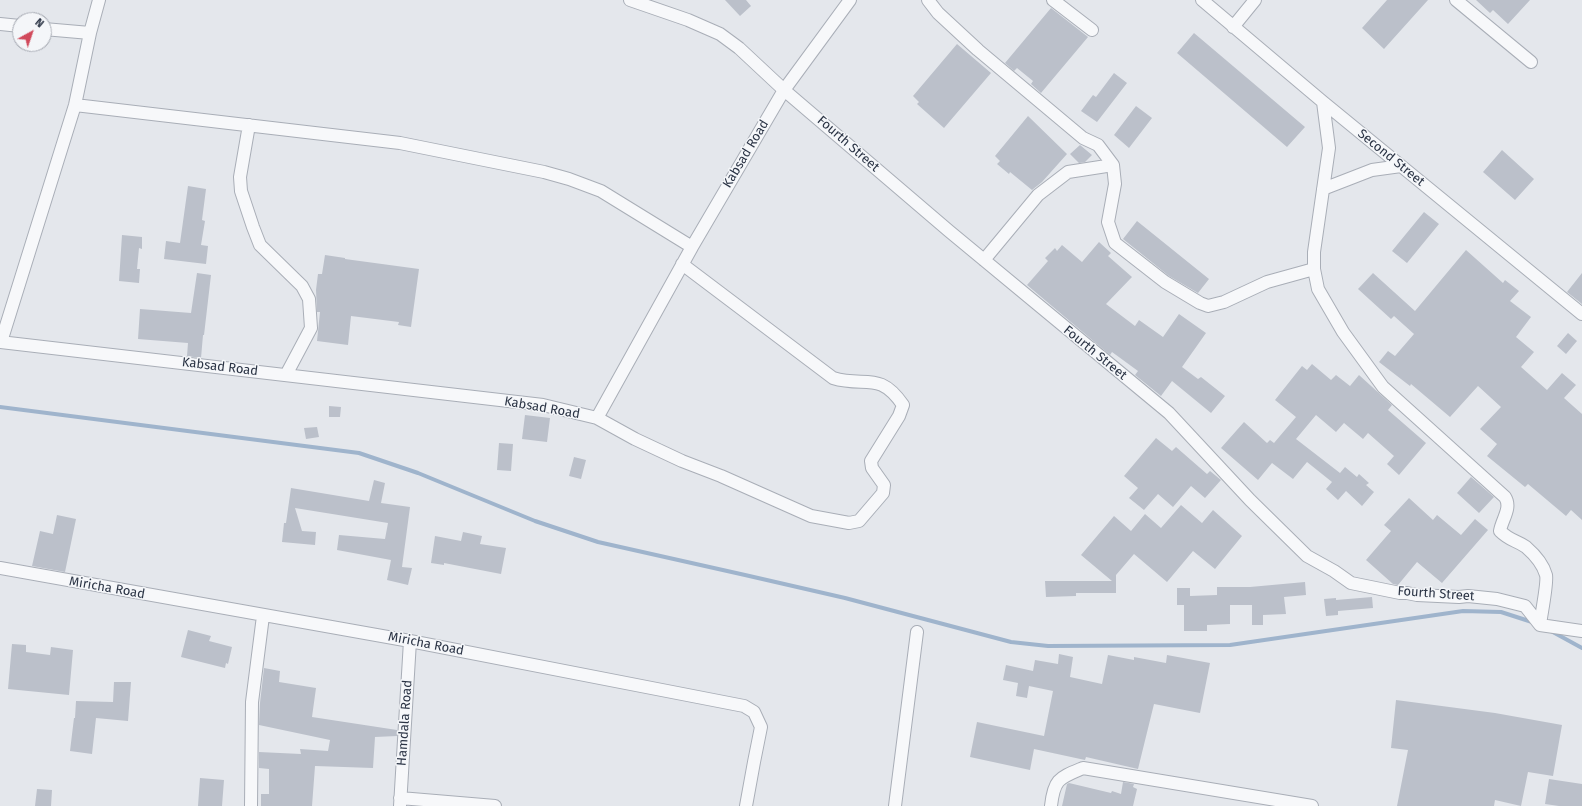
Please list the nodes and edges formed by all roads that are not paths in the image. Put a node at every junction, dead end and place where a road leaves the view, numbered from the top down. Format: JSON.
{"nodes":[{"id":1,"x":100,"y":0,"type":"edge"},
{"id":2,"x":630,"y":0,"type":"edge"},
{"id":3,"x":850,"y":0,"type":"edge"},
{"id":4,"x":928,"y":0,"type":"edge"},
{"id":5,"x":1053,"y":0,"type":"edge"},
{"id":6,"x":1202,"y":0,"type":"edge"},
{"id":7,"x":1255,"y":0,"type":"edge"},
{"id":8,"x":1456,"y":0,"type":"edge"},
{"id":9,"x":0,"y":24,"type":"edge"},
{"id":10,"x":12,"y":25,"type":"edge"},
{"id":11,"x":1233,"y":27,"type":"junction"},
{"id":12,"x":52,"y":30,"type":"edge"},
{"id":13,"x":1092,"y":30,"type":"dead end"},
{"id":14,"x":90,"y":33,"type":"junction"},
{"id":15,"x":1531,"y":62,"type":"dead end"},
{"id":16,"x":784,"y":90,"type":"junction"},
{"id":17,"x":1323,"y":102,"type":"junction"},
{"id":18,"x":75,"y":105,"type":"junction"},
{"id":19,"x":249,"y":125,"type":"junction"},
{"id":20,"x":1113,"y":165,"type":"junction"},
{"id":21,"x":1401,"y":166,"type":"junction"},
{"id":22,"x":1323,"y":188,"type":"junction"},
{"id":23,"x":692,"y":247,"type":"junction"},
{"id":24,"x":984,"y":260,"type":"junction"},
{"id":25,"x":682,"y":264,"type":"junction"},
{"id":26,"x":1314,"y":269,"type":"junction"},
{"id":27,"x":1582,"y":314,"type":"edge"},
{"id":28,"x":0,"y":342,"type":"edge"},
{"id":29,"x":286,"y":374,"type":"junction"},
{"id":30,"x":597,"y":418,"type":"junction"},
{"id":31,"x":0,"y":568,"type":"edge"},
{"id":32,"x":263,"y":616,"type":"junction"},
{"id":33,"x":1540,"y":625,"type":"junction"},
{"id":34,"x":1582,"y":631,"type":"edge"},
{"id":35,"x":917,"y":632,"type":"dead end"},
{"id":36,"x":410,"y":641,"type":"junction"},
{"id":37,"x":400,"y":802,"type":"edge"},
{"id":38,"x":251,"y":806,"type":"edge"},
{"id":39,"x":495,"y":806,"type":"edge"},
{"id":40,"x":746,"y":806,"type":"edge"},
{"id":41,"x":896,"y":806,"type":"edge"},
{"id":42,"x":1051,"y":806,"type":"edge"},
{"id":43,"x":1312,"y":806,"type":"edge"}],
"edges":[{"from":1,"to":14,"type":"street"},
{"from":2,"to":16,"type":"street","name":"Fourth Street"},
{"from":3,"to":16,"type":"street","name":"Kabsad Road"},
{"from":4,"to":20,"type":"street"},
{"from":5,"to":13,"type":"street"},
{"from":6,"to":11,"type":"street","name":"Second Street"},
{"from":7,"to":11,"type":"street"},
{"from":8,"to":15,"type":"street"},
{"from":9,"to":10,"type":"street"},
{"from":11,"to":17,"type":"street","name":"Second Street"},
{"from":12,"to":14,"type":"street"},
{"from":14,"to":18,"type":"street"},
{"from":16,"to":23,"type":"street","name":"Kabsad Road"},
{"from":16,"to":24,"type":"street","name":"Fourth Street"},
{"from":17,"to":21,"type":"street","name":"Second Street"},
{"from":17,"to":22,"type":"street"},
{"from":18,"to":19,"type":"street"},
{"from":18,"to":28,"type":"street"},
{"from":19,"to":23,"type":"street"},
{"from":19,"to":29,"type":"street"},
{"from":20,"to":24,"type":"street"},
{"from":20,"to":26,"type":"street"},
{"from":21,"to":22,"type":"street"},
{"from":21,"to":27,"type":"street","name":"Second Street"},
{"from":22,"to":26,"type":"street"},
{"from":23,"to":25,"type":"street","name":"Kabsad Road"},
{"from":24,"to":33,"type":"street","name":"Fourth Street"},
{"from":25,"to":30,"type":"street","name":"Kabsad Road"},
{"from":25,"to":30,"type":"street"},
{"from":26,"to":33,"type":"street"},
{"from":28,"to":29,"type":"street","name":"Kabsad Road"},
{"from":29,"to":30,"type":"street","name":"Kabsad Road"},
{"from":31,"to":32,"type":"street","name":"Miricha Road"},
{"from":32,"to":36,"type":"street","name":"Miricha Road"},
{"from":32,"to":38,"type":"street"},
{"from":33,"to":34,"type":"street"},
{"from":35,"to":41,"type":"street"},
{"from":36,"to":37,"type":"street","name":"Hamdala Road"},
{"from":36,"to":40,"type":"street","name":"Miricha Road"},
{"from":37,"to":39,"type":"street"},
{"from":42,"to":43,"type":"street"}]}
